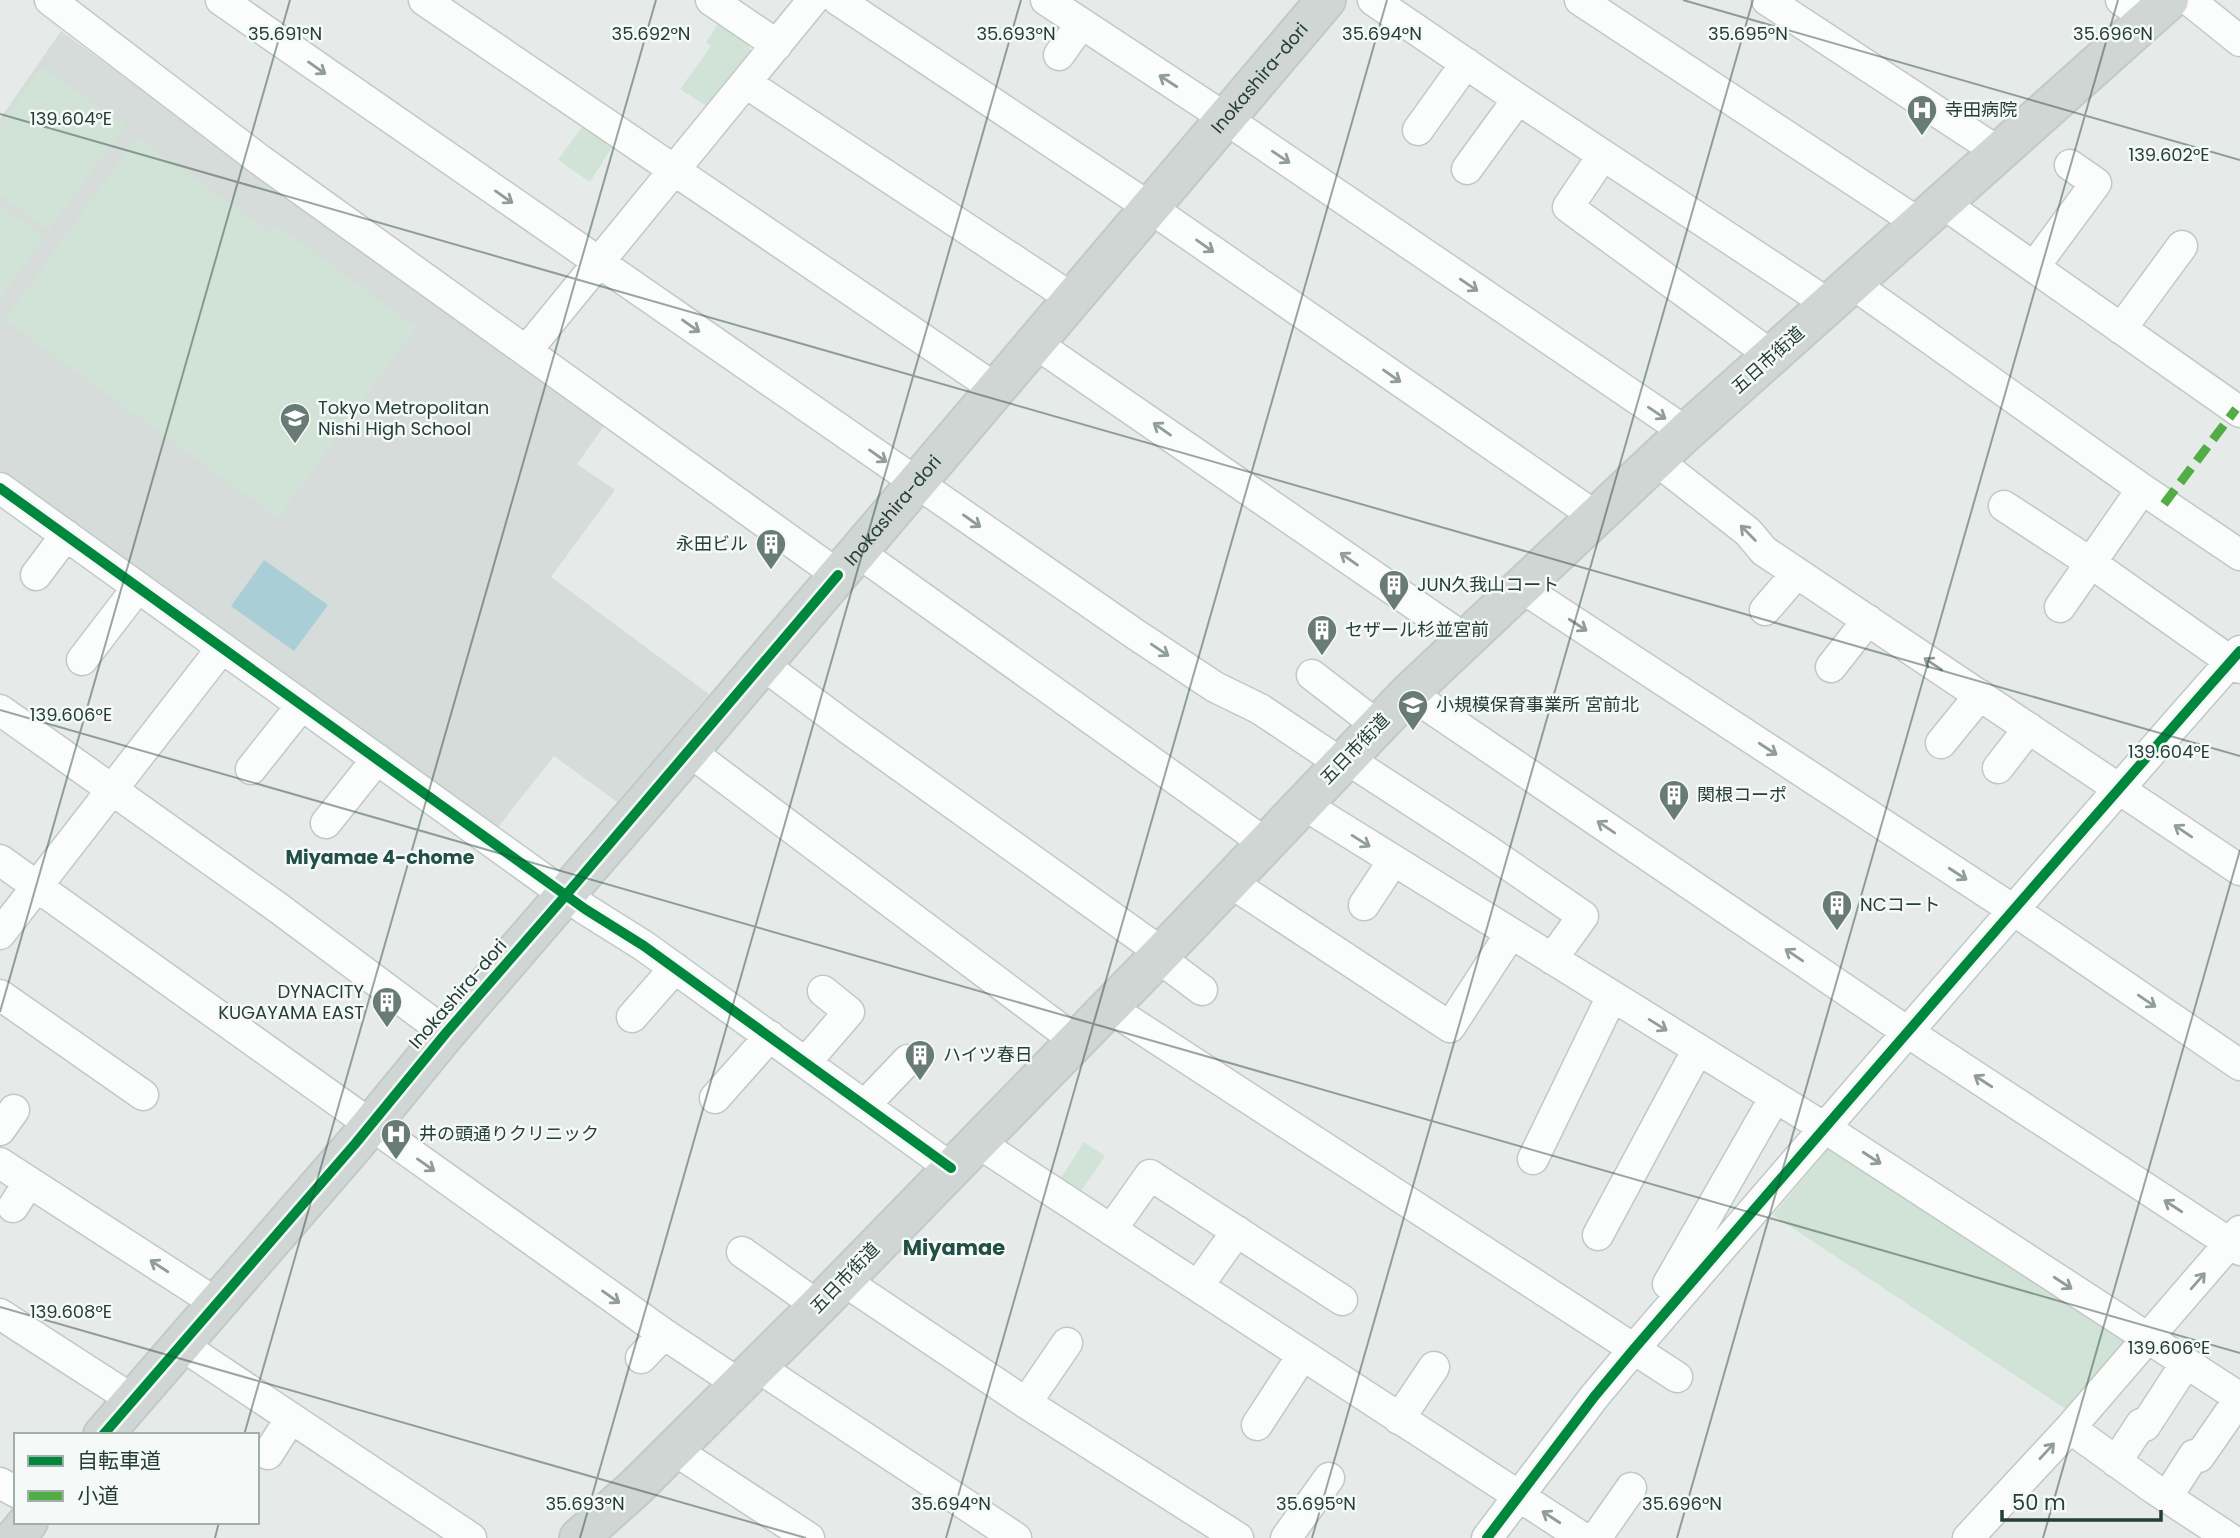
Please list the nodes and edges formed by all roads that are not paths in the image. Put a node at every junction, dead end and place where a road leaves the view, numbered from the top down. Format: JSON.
{"nodes":[{"id":1,"x":50,"y":0,"type":"edge"},
{"id":2,"x":221,"y":0,"type":"edge"},
{"id":3,"x":424,"y":0,"type":"edge"},
{"id":4,"x":711,"y":0,"type":"edge"},
{"id":5,"x":813,"y":0,"type":"edge"},
{"id":6,"x":838,"y":0,"type":"edge"},
{"id":7,"x":1046,"y":0,"type":"edge"},
{"id":8,"x":1326,"y":0,"type":"edge"},
{"id":9,"x":1373,"y":0,"type":"edge"},
{"id":10,"x":1580,"y":0,"type":"edge"},
{"id":11,"x":1767,"y":0,"type":"edge"},
{"id":12,"x":2189,"y":0,"type":"edge"},
{"id":13,"x":2146,"y":6,"type":"edge"},
{"id":14,"x":1081,"y":24,"type":"junction"},
{"id":15,"x":2240,"y":41,"type":"edge"},
{"id":16,"x":777,"y":45,"type":"junction"},
{"id":17,"x":1059,"y":55,"type":"dead end"},
{"id":18,"x":1466,"y":63,"type":"junction"},
{"id":19,"x":746,"y":83,"type":"junction"},
{"id":20,"x":1518,"y":99,"type":"junction"},
{"id":21,"x":1225,"y":119,"type":"junction"},
{"id":22,"x":1418,"y":130,"type":"dead end"},
{"id":23,"x":2000,"y":153,"type":"junction"},
{"id":24,"x":1603,"y":156,"type":"junction"},
{"id":25,"x":2070,"y":165,"type":"dead end"},
{"id":26,"x":1467,"y":169,"type":"dead end"},
{"id":27,"x":674,"y":171,"type":"junction"},
{"id":28,"x":1149,"y":207,"type":"junction"},
{"id":29,"x":1932,"y":214,"type":"junction"},
{"id":30,"x":2182,"y":246,"type":"dead end"},
{"id":31,"x":598,"y":262,"type":"junction"},
{"id":32,"x":2034,"y":267,"type":"junction"},
{"id":33,"x":1841,"y":295,"type":"junction"},
{"id":34,"x":1073,"y":299,"type":"junction"},
{"id":35,"x":2121,"y":328,"type":"junction"},
{"id":36,"x":1035,"y":343,"type":"junction"},
{"id":37,"x":527,"y":350,"type":"junction"},
{"id":38,"x":1772,"y":356,"type":"junction"},
{"id":39,"x":996,"y":388,"type":"junction"},
{"id":40,"x":2239,"y":408,"type":"edge"},
{"id":41,"x":1686,"y":432,"type":"junction"},
{"id":42,"x":1656,"y":460,"type":"junction"},
{"id":43,"x":917,"y":481,"type":"junction"},
{"id":44,"x":0,"y":488,"type":"edge"},
{"id":45,"x":2142,"y":489,"type":"junction"},
{"id":46,"x":2004,"y":506,"type":"dead end"},
{"id":47,"x":1595,"y":516,"type":"junction"},
{"id":48,"x":66,"y":535,"type":"junction"},
{"id":49,"x":2240,"y":555,"type":"edge"},
{"id":50,"x":848,"y":563,"type":"junction"},
{"id":51,"x":2091,"y":563,"type":"junction"},
{"id":52,"x":1797,"y":573,"type":"junction"},
{"id":53,"x":36,"y":575,"type":"dead end"},
{"id":54,"x":138,"y":587,"type":"junction"},
{"id":55,"x":1521,"y":587,"type":"junction"},
{"id":56,"x":2060,"y":607,"type":"dead end"},
{"id":57,"x":1765,"y":610,"type":"dead end"},
{"id":58,"x":1868,"y":620,"type":"junction"},
{"id":59,"x":1465,"y":639,"type":"junction"},
{"id":60,"x":222,"y":648,"type":"junction"},
{"id":61,"x":82,"y":660,"type":"dead end"},
{"id":62,"x":2237,"y":661,"type":"edge"},
{"id":63,"x":762,"y":664,"type":"junction"},
{"id":64,"x":1831,"y":667,"type":"dead end"},
{"id":65,"x":1312,"y":675,"type":"dead end"},
{"id":66,"x":1409,"y":693,"type":"junction"},
{"id":67,"x":1980,"y":695,"type":"junction"},
{"id":68,"x":301,"y":706,"type":"junction"},
{"id":69,"x":0,"y":710,"type":"edge"},
{"id":70,"x":1378,"y":726,"type":"junction"},
{"id":71,"x":2029,"y":728,"type":"junction"},
{"id":72,"x":1941,"y":743,"type":"dead end"},
{"id":73,"x":689,"y":751,"type":"junction"},
{"id":74,"x":377,"y":759,"type":"junction"},
{"id":75,"x":1344,"y":761,"type":"junction"},
{"id":76,"x":1998,"y":768,"type":"dead end"},
{"id":77,"x":251,"y":769,"type":"dead end"},
{"id":78,"x":2119,"y":788,"type":"junction"},
{"id":79,"x":111,"y":790,"type":"junction"},
{"id":80,"x":1303,"y":804,"type":"junction"},
{"id":81,"x":326,"y":823,"type":"dead end"},
{"id":82,"x":1265,"y":843,"type":"junction"},
{"id":83,"x":0,"y":860,"type":"edge"},
{"id":84,"x":1393,"y":861,"type":"junction"},
{"id":85,"x":2240,"y":870,"type":"edge"},
{"id":86,"x":1230,"y":881,"type":"junction"},
{"id":87,"x":37,"y":888,"type":"junction"},
{"id":88,"x":566,"y":895,"type":"junction"},
{"id":89,"x":1364,"y":905,"type":"dead end"},
{"id":90,"x":2015,"y":911,"type":"junction"},
{"id":91,"x":1510,"y":933,"type":"junction"},
{"id":92,"x":0,"y":934,"type":"edge"},
{"id":93,"x":1160,"y":955,"type":"junction"},
{"id":94,"x":1552,"y":959,"type":"junction"},
{"id":95,"x":675,"y":968,"type":"junction"},
{"id":96,"x":1202,"y":990,"type":"dead end"},
{"id":97,"x":823,"y":991,"type":"dead end"},
{"id":98,"x":0,"y":995,"type":"edge"},
{"id":99,"x":1612,"y":996,"type":"junction"},
{"id":100,"x":1108,"y":1007,"type":"junction"},
{"id":101,"x":632,"y":1017,"type":"dead end"},
{"id":102,"x":446,"y":1033,"type":"junction"},
{"id":103,"x":1909,"y":1033,"type":"junction"},
{"id":104,"x":770,"y":1036,"type":"junction"},
{"id":105,"x":1075,"y":1040,"type":"junction"},
{"id":106,"x":1698,"y":1049,"type":"junction"},
{"id":107,"x":908,"y":1060,"type":"dead end"},
{"id":108,"x":806,"y":1062,"type":"junction"},
{"id":109,"x":2240,"y":1065,"type":"edge"},
{"id":110,"x":144,"y":1095,"type":"dead end"},
{"id":111,"x":1775,"y":1097,"type":"junction"},
{"id":112,"x":715,"y":1098,"type":"dead end"},
{"id":113,"x":865,"y":1105,"type":"junction"},
{"id":114,"x":370,"y":1126,"type":"junction"},
{"id":115,"x":1825,"y":1128,"type":"junction"},
{"id":116,"x":964,"y":1155,"type":"junction"},
{"id":117,"x":1533,"y":1159,"type":"dead end"},
{"id":118,"x":0,"y":1163,"type":"edge"},
{"id":119,"x":29,"y":1182,"type":"junction"},
{"id":120,"x":13,"y":1207,"type":"dead end"},
{"id":121,"x":1111,"y":1230,"type":"junction"},
{"id":122,"x":1237,"y":1231,"type":"junction"},
{"id":123,"x":1598,"y":1235,"type":"dead end"},
{"id":124,"x":2237,"y":1242,"type":"edge"},
{"id":125,"x":742,"y":1252,"type":"dead end"},
{"id":126,"x":1668,"y":1284,"type":"dead end"},
{"id":127,"x":1198,"y":1286,"type":"junction"},
{"id":128,"x":831,"y":1293,"type":"junction"},
{"id":129,"x":1342,"y":1300,"type":"dead end"},
{"id":130,"x":216,"y":1303,"type":"junction"},
{"id":131,"x":0,"y":1314,"type":"edge"},
{"id":132,"x":664,"y":1334,"type":"junction"},
{"id":133,"x":2148,"y":1338,"type":"junction"},
{"id":134,"x":1067,"y":1343,"type":"dead end"},
{"id":135,"x":180,"y":1344,"type":"junction"},
{"id":136,"x":1634,"y":1349,"type":"junction"},
{"id":137,"x":1302,"y":1356,"type":"junction"},
{"id":138,"x":641,"y":1359,"type":"dead end"},
{"id":139,"x":2186,"y":1363,"type":"junction"},
{"id":140,"x":1434,"y":1367,"type":"dead end"},
{"id":141,"x":749,"y":1374,"type":"junction"},
{"id":142,"x":1677,"y":1377,"type":"dead end"},
{"id":143,"x":2240,"y":1398,"type":"edge"},
{"id":144,"x":132,"y":1400,"type":"junction"},
{"id":145,"x":1026,"y":1403,"type":"junction"},
{"id":146,"x":291,"y":1418,"type":"junction"},
{"id":147,"x":1399,"y":1419,"type":"junction"},
{"id":148,"x":1257,"y":1425,"type":"dead end"},
{"id":149,"x":2070,"y":1428,"type":"junction"},
{"id":150,"x":105,"y":1433,"type":"edge"},
{"id":151,"x":673,"y":1449,"type":"junction"},
{"id":152,"x":268,"y":1454,"type":"dead end"},
{"id":153,"x":2116,"y":1462,"type":"junction"},
{"id":154,"x":1329,"y":1478,"type":"dead end"},
{"id":155,"x":1631,"y":1489,"type":"dead end"},
{"id":156,"x":1519,"y":1496,"type":"junction"},
{"id":157,"x":2167,"y":1497,"type":"junction"},
{"id":158,"x":26,"y":1524,"type":"edge"},
{"id":159,"x":2240,"y":1529,"type":"edge"},
{"id":160,"x":15,"y":1538,"type":"edge"},
{"id":161,"x":471,"y":1538,"type":"edge"},
{"id":162,"x":579,"y":1538,"type":"edge"},
{"id":163,"x":809,"y":1538,"type":"edge"},
{"id":164,"x":1016,"y":1538,"type":"edge"},
{"id":165,"x":1238,"y":1538,"type":"edge"},
{"id":166,"x":1286,"y":1538,"type":"edge"},
{"id":167,"x":1487,"y":1538,"type":"edge"},
{"id":168,"x":1583,"y":1538,"type":"edge"},
{"id":169,"x":1596,"y":1538,"type":"edge"},
{"id":170,"x":1968,"y":1538,"type":"edge"},
{"id":171,"x":2232,"y":1538,"type":"edge"}],
"edges":[{"from":1,"to":37,"type":"street"},
{"from":2,"to":31,"type":"street","one_way":true},
{"from":3,"to":27,"type":"street"},
{"from":4,"to":16,"type":"street"},
{"from":5,"to":16,"type":"street"},
{"from":6,"to":28,"type":"street"},
{"from":7,"to":14,"type":"street"},
{"from":8,"to":21,"type":"main road","name":"Inokashira-dori"},
{"from":9,"to":18,"type":"street"},
{"from":10,"to":29,"type":"street"},
{"from":11,"to":23,"type":"street"},
{"from":12,"to":15,"type":"street"},
{"from":13,"to":23,"type":"main road","name":"五日市街道"},
{"from":14,"to":17,"type":"street"},
{"from":21,"to":14,"type":"street","one_way":true},
{"from":16,"to":19,"type":"street"},
{"from":18,"to":20,"type":"street"},
{"from":18,"to":22,"type":"street"},
{"from":19,"to":27,"type":"street"},
{"from":19,"to":34,"type":"street"},
{"from":20,"to":24,"type":"street"},
{"from":20,"to":26,"type":"street"},
{"from":21,"to":28,"type":"main road","name":"Inokashira-dori"},
{"from":21,"to":41,"type":"street","one_way":true},
{"from":23,"to":29,"type":"main road","name":"五日市街道"},
{"from":24,"to":33,"type":"street"},
{"from":24,"to":38,"type":"street"},
{"from":25,"to":32,"type":"street"},
{"from":27,"to":31,"type":"street"},
{"from":27,"to":39,"type":"street"},
{"from":28,"to":34,"type":"main road","name":"Inokashira-dori"},
{"from":28,"to":47,"type":"street","one_way":true},
{"from":29,"to":32,"type":"street"},
{"from":29,"to":33,"type":"main road","name":"五日市街道"},
{"from":30,"to":35,"type":"street"},
{"from":31,"to":37,"type":"street"},
{"from":31,"to":43,"type":"street","one_way":true},
{"from":32,"to":35,"type":"street"},
{"from":33,"to":38,"type":"main road","name":"五日市街道"},
{"from":33,"to":45,"type":"street"},
{"from":34,"to":36,"type":"main road","name":"Inokashira-dori"},
{"from":35,"to":40,"type":"street"},
{"from":36,"to":39,"type":"main road","name":"Inokashira-dori"},
{"from":59,"to":36,"type":"street","one_way":true},
{"from":37,"to":50,"type":"street"},
{"from":38,"to":41,"type":"main road","name":"五日市街道"},
{"from":39,"to":43,"type":"main road","name":"Inokashira-dori"},
{"from":41,"to":42,"type":"main road","name":"五日市街道"},
{"from":42,"to":47,"type":"main road","name":"五日市街道"},
{"from":52,"to":42,"type":"street","one_way":true},
{"from":43,"to":50,"type":"main road","name":"Inokashira-dori"},
{"from":43,"to":75,"type":"street","one_way":true},
{"from":44,"to":48,"type":"street"},
{"from":45,"to":49,"type":"street"},
{"from":45,"to":51,"type":"street"},
{"from":46,"to":51,"type":"street"},
{"from":47,"to":55,"type":"main road","name":"五日市街道"},
{"from":48,"to":53,"type":"street"},
{"from":48,"to":54,"type":"street"},
{"from":50,"to":63,"type":"main road","name":"Inokashira-dori"},
{"from":50,"to":82,"type":"street"},
{"from":51,"to":56,"type":"street"},
{"from":51,"to":62,"type":"street"},
{"from":52,"to":57,"type":"street"},
{"from":52,"to":58,"type":"street"},
{"from":54,"to":60,"type":"street"},
{"from":54,"to":61,"type":"street"},
{"from":55,"to":59,"type":"main road","name":"五日市街道"},
{"from":55,"to":90,"type":"street","one_way":true},
{"from":58,"to":64,"type":"street"},
{"from":67,"to":58,"type":"street","one_way":true},
{"from":59,"to":66,"type":"main road","name":"五日市街道"},
{"from":60,"to":68,"type":"street"},
{"from":60,"to":79,"type":"street"},
{"from":62,"to":78,"type":"street"},
{"from":63,"to":73,"type":"main road","name":"Inokashira-dori"},
{"from":63,"to":93,"type":"street"},
{"from":65,"to":70,"type":"street"},
{"from":66,"to":70,"type":"main road","name":"五日市街道"},
{"from":103,"to":66,"type":"street","one_way":true},
{"from":67,"to":71,"type":"street"},
{"from":67,"to":72,"type":"street"},
{"from":68,"to":74,"type":"street"},
{"from":68,"to":77,"type":"street"},
{"from":69,"to":79,"type":"street"},
{"from":70,"to":75,"type":"main road","name":"五日市街道"},
{"from":71,"to":76,"type":"street"},
{"from":71,"to":78,"type":"street"},
{"from":73,"to":88,"type":"main road","name":"Inokashira-dori"},
{"from":73,"to":105,"type":"street"},
{"from":74,"to":81,"type":"street"},
{"from":74,"to":88,"type":"street"},
{"from":75,"to":80,"type":"main road","name":"五日市街道"},
{"from":75,"to":94,"type":"street"},
{"from":85,"to":78,"type":"street","one_way":true},
{"from":78,"to":90,"type":"street"},
{"from":79,"to":87,"type":"street"},
{"from":79,"to":102,"type":"street"},
{"from":80,"to":82,"type":"main road","name":"五日市街道"},
{"from":80,"to":84,"type":"street","one_way":true},
{"from":82,"to":86,"type":"main road","name":"五日市街道"},
{"from":83,"to":87,"type":"street"},
{"from":84,"to":89,"type":"street"},
{"from":84,"to":91,"type":"street"},
{"from":86,"to":91,"type":"street"},
{"from":86,"to":93,"type":"main road","name":"五日市街道"},
{"from":87,"to":92,"type":"street"},
{"from":87,"to":114,"type":"street"},
{"from":88,"to":95,"type":"street"},
{"from":88,"to":102,"type":"main road","name":"Inokashira-dori"},
{"from":90,"to":103,"type":"street"},
{"from":90,"to":109,"type":"street","one_way":true},
{"from":91,"to":94,"type":"street"},
{"from":93,"to":96,"type":"street"},
{"from":93,"to":100,"type":"main road","name":"五日市街道"},
{"from":94,"to":99,"type":"street"},
{"from":95,"to":101,"type":"street"},
{"from":95,"to":104,"type":"street"},
{"from":97,"to":108,"type":"street"},
{"from":98,"to":110,"type":"street"},
{"from":99,"to":106,"type":"street","one_way":true},
{"from":99,"to":117,"type":"street"},
{"from":100,"to":105,"type":"main road","name":"五日市街道"},
{"from":100,"to":136,"type":"street"},
{"from":102,"to":114,"type":"main road","name":"Inokashira-dori"},
{"from":103,"to":115,"type":"street"},
{"from":124,"to":103,"type":"street","one_way":true},
{"from":104,"to":108,"type":"street"},
{"from":104,"to":112,"type":"street"},
{"from":105,"to":116,"type":"main road","name":"五日市街道"},
{"from":106,"to":111,"type":"street"},
{"from":106,"to":123,"type":"street"},
{"from":107,"to":113,"type":"street"},
{"from":108,"to":113,"type":"street"},
{"from":111,"to":115,"type":"street"},
{"from":111,"to":126,"type":"street"},
{"from":113,"to":116,"type":"street"},
{"from":114,"to":130,"type":"main road","name":"Inokashira-dori"},
{"from":114,"to":132,"type":"street","one_way":true},
{"from":115,"to":133,"type":"street","one_way":true},
{"from":115,"to":136,"type":"street"},
{"from":116,"to":121,"type":"street"},
{"from":116,"to":128,"type":"main road","name":"五日市街道"},
{"from":118,"to":119,"type":"street"},
{"from":119,"to":120,"type":"street"},
{"from":130,"to":119,"type":"street","one_way":true},
{"from":121,"to":122,"type":"street"},
{"from":121,"to":127,"type":"street"},
{"from":122,"to":127,"type":"street"},
{"from":122,"to":129,"type":"street"},
{"from":133,"to":124,"type":"street","one_way":true},
{"from":125,"to":128,"type":"street"},
{"from":127,"to":137,"type":"street"},
{"from":128,"to":141,"type":"main road","name":"五日市街道"},
{"from":128,"to":145,"type":"street"},
{"from":130,"to":135,"type":"main road","name":"Inokashira-dori"},
{"from":131,"to":144,"type":"street"},
{"from":132,"to":138,"type":"street"},
{"from":132,"to":141,"type":"street"},
{"from":133,"to":139,"type":"street"},
{"from":133,"to":149,"type":"street"},
{"from":134,"to":145,"type":"street"},
{"from":135,"to":144,"type":"main road","name":"Inokashira-dori"},
{"from":135,"to":146,"type":"street"},
{"from":136,"to":142,"type":"street"},
{"from":136,"to":156,"type":"street"},
{"from":137,"to":147,"type":"street"},
{"from":137,"to":148,"type":"street"},
{"from":139,"to":143,"type":"street"},
{"from":139,"to":153,"type":"street"},
{"from":140,"to":147,"type":"street"},
{"from":141,"to":151,"type":"main road","name":"五日市街道"},
{"from":141,"to":164,"type":"street"},
{"from":143,"to":157,"type":"street"},
{"from":144,"to":150,"type":"main road","name":"Inokashira-dori"},
{"from":145,"to":165,"type":"street"},
{"from":146,"to":152,"type":"street"},
{"from":146,"to":161,"type":"street"},
{"from":147,"to":156,"type":"street"},
{"from":149,"to":153,"type":"street"},
{"from":170,"to":149,"type":"street","one_way":true},
{"from":151,"to":162,"type":"main road","name":"五日市街道"},
{"from":151,"to":163,"type":"street"},
{"from":153,"to":157,"type":"street"},
{"from":154,"to":166,"type":"street"},
{"from":155,"to":169,"type":"street"},
{"from":156,"to":167,"type":"street"},
{"from":168,"to":156,"type":"street","one_way":true},
{"from":157,"to":171,"type":"street"},
{"from":158,"to":160,"type":"main road"},
{"from":159,"to":171,"type":"street"}]}
